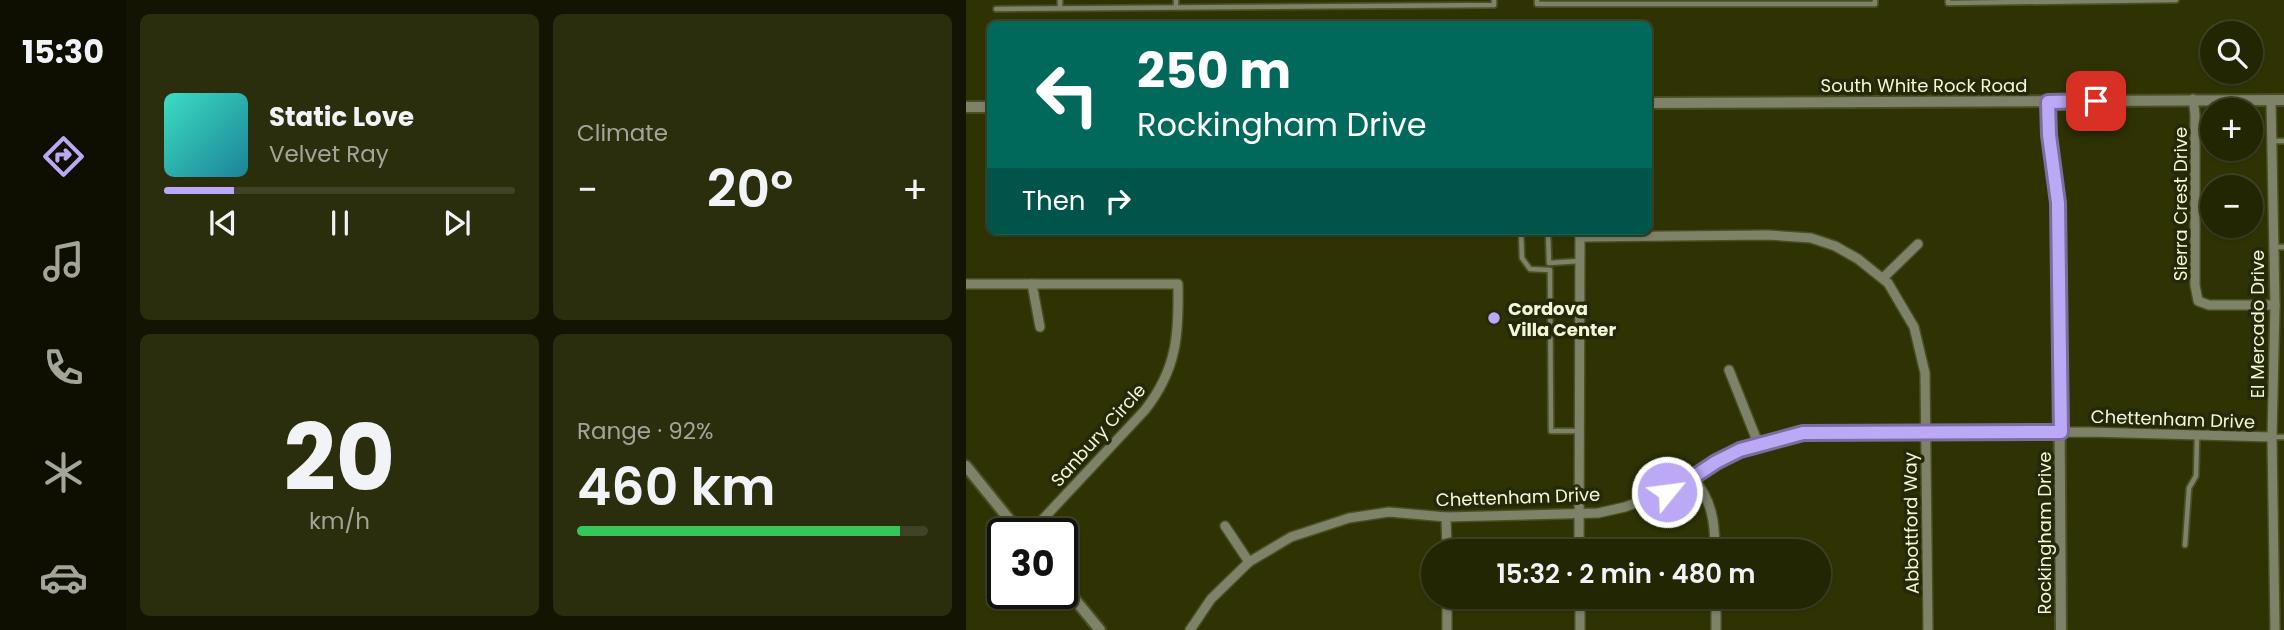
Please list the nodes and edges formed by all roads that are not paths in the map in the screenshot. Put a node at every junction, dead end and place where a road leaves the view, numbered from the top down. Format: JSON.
{"nodes":[{"id":1,"x":1060,"y":0,"type":"edge"},
{"id":2,"x":1175,"y":0,"type":"edge"},
{"id":3,"x":1494,"y":0,"type":"edge"},
{"id":4,"x":1537,"y":0,"type":"edge"},
{"id":5,"x":1875,"y":0,"type":"edge"},
{"id":6,"x":1948,"y":0,"type":"edge"},
{"id":7,"x":2176,"y":0,"type":"edge"},
{"id":8,"x":1297,"y":3,"type":"edge"},
{"id":9,"x":1331,"y":3,"type":"edge"},
{"id":10,"x":1175,"y":7,"type":"junction"},
{"id":11,"x":1060,"y":8,"type":"junction"},
{"id":12,"x":996,"y":9,"type":"dead end"},
{"id":13,"x":2193,"y":99,"type":"junction"},
{"id":14,"x":2284,"y":100,"type":"edge"},
{"id":15,"x":2271,"y":101,"type":"junction"},
{"id":16,"x":2048,"y":102,"type":"junction"},
{"id":17,"x":1652,"y":103,"type":"edge"},
{"id":18,"x":966,"y":107,"type":"edge"},
{"id":19,"x":987,"y":107,"type":"edge"},
{"id":20,"x":2272,"y":141,"type":"junction"},
{"id":21,"x":2284,"y":141,"type":"edge"},
{"id":22,"x":1652,"y":234,"type":"edge"},
{"id":23,"x":1521,"y":235,"type":"edge"},
{"id":24,"x":1548,"y":235,"type":"edge"},
{"id":25,"x":1580,"y":235,"type":"edge"},
{"id":26,"x":1918,"y":244,"type":"dead end"},
{"id":27,"x":2272,"y":247,"type":"junction"},
{"id":28,"x":2284,"y":247,"type":"edge"},
{"id":29,"x":1580,"y":261,"type":"junction"},
{"id":30,"x":1549,"y":262,"type":"junction"},
{"id":31,"x":1550,"y":270,"type":"junction"},
{"id":32,"x":1883,"y":278,"type":"junction"},
{"id":33,"x":966,"y":284,"type":"edge"},
{"id":34,"x":1032,"y":284,"type":"junction"},
{"id":35,"x":2275,"y":305,"type":"junction"},
{"id":36,"x":1040,"y":327,"type":"dead end"},
{"id":37,"x":1729,"y":370,"type":"dead end"},
{"id":38,"x":1579,"y":431,"type":"junction"},
{"id":39,"x":2061,"y":432,"type":"junction"},
{"id":40,"x":1925,"y":433,"type":"junction"},
{"id":41,"x":2197,"y":436,"type":"junction"},
{"id":42,"x":2272,"y":437,"type":"junction"},
{"id":43,"x":2284,"y":437,"type":"edge"},
{"id":44,"x":1758,"y":443,"type":"junction"},
{"id":45,"x":966,"y":466,"type":"edge"},
{"id":46,"x":1693,"y":478,"type":"junction"},
{"id":47,"x":1579,"y":513,"type":"junction"},
{"id":48,"x":1446,"y":517,"type":"junction"},
{"id":49,"x":1008,"y":518,"type":"edge"},
{"id":50,"x":1044,"y":518,"type":"edge"},
{"id":51,"x":1224,"y":526,"type":"dead end"},
{"id":52,"x":1447,"y":539,"type":"edge"},
{"id":53,"x":1579,"y":539,"type":"edge"},
{"id":54,"x":1715,"y":539,"type":"edge"},
{"id":55,"x":2185,"y":545,"type":"dead end"},
{"id":56,"x":1249,"y":562,"type":"junction"},
{"id":57,"x":2284,"y":597,"type":"edge"},
{"id":58,"x":1078,"y":603,"type":"edge"},
{"id":59,"x":2273,"y":603,"type":"junction"},
{"id":60,"x":1447,"y":609,"type":"edge"},
{"id":61,"x":1580,"y":609,"type":"edge"},
{"id":62,"x":1716,"y":609,"type":"edge"},
{"id":63,"x":1100,"y":630,"type":"edge"},
{"id":64,"x":1190,"y":630,"type":"edge"},
{"id":65,"x":1447,"y":630,"type":"edge"},
{"id":66,"x":1580,"y":630,"type":"edge"},
{"id":67,"x":1716,"y":630,"type":"edge"},
{"id":68,"x":1928,"y":630,"type":"edge"},
{"id":69,"x":2061,"y":630,"type":"edge"},
{"id":70,"x":2275,"y":630,"type":"edge"}],
"edges":[{"from":1,"to":11,"type":"lane"},
{"from":2,"to":10,"type":"lane"},
{"from":3,"to":9,"type":"lane"},
{"from":4,"to":5,"type":"lane"},
{"from":6,"to":7,"type":"lane"},
{"from":8,"to":9,"type":"lane"},
{"from":8,"to":10,"type":"lane"},
{"from":10,"to":11,"type":"lane"},
{"from":11,"to":12,"type":"lane"},
{"from":13,"to":15,"type":"street","name":"South White Rock Road"},
{"from":13,"to":16,"type":"street","name":"South White Rock Road"},
{"from":13,"to":35,"type":"street","name":"Sierra Crest Drive"},
{"from":14,"to":15,"type":"street","name":"South White Rock Road"},
{"from":15,"to":20,"type":"street","name":"El Mercado Drive"},
{"from":16,"to":17,"type":"street","name":"South White Rock Road"},
{"from":16,"to":39,"type":"street","name":"Rockingham Drive"},
{"from":18,"to":19,"type":"street"},
{"from":20,"to":21,"type":"lane"},
{"from":20,"to":27,"type":"street","name":"El Mercado Drive"},
{"from":22,"to":32,"type":"street","name":"Abbottford Way"},
{"from":23,"to":31,"type":"lane"},
{"from":24,"to":30,"type":"lane"},
{"from":25,"to":29,"type":"street"},
{"from":26,"to":32,"type":"street"},
{"from":27,"to":28,"type":"lane"},
{"from":27,"to":35,"type":"street","name":"El Mercado Drive"},
{"from":29,"to":30,"type":"lane"},
{"from":29,"to":38,"type":"street"},
{"from":30,"to":31,"type":"lane"},
{"from":31,"to":38,"type":"lane"},
{"from":32,"to":40,"type":"street","name":"Abbottford Way"},
{"from":33,"to":34,"type":"street","name":"Sanbury Circle"},
{"from":34,"to":36,"type":"street"},
{"from":34,"to":50,"type":"street","name":"Sanbury Circle"},
{"from":35,"to":42,"type":"street","name":"El Mercado Drive"},
{"from":37,"to":44,"type":"street"},
{"from":38,"to":47,"type":"street"},
{"from":39,"to":40,"type":"street","name":"Chettenham Drive"},
{"from":39,"to":41,"type":"street","name":"Chettenham Drive"},
{"from":39,"to":69,"type":"street","name":"Rockingham Drive"},
{"from":40,"to":44,"type":"street","name":"Chettenham Drive"},
{"from":40,"to":68,"type":"street","name":"Abbottford Way"},
{"from":41,"to":42,"type":"street","name":"Chettenham Drive"},
{"from":41,"to":55,"type":"lane"},
{"from":42,"to":43,"type":"lane","name":"Chettenham Drive"},
{"from":42,"to":59,"type":"street","name":"El Mercado Drive"},
{"from":44,"to":46,"type":"street","name":"Chettenham Drive"},
{"from":45,"to":49,"type":"street"},
{"from":46,"to":47,"type":"street","name":"Chettenham Drive"},
{"from":46,"to":54,"type":"street"},
{"from":47,"to":48,"type":"street","name":"Chettenham Drive"},
{"from":47,"to":53,"type":"street"},
{"from":48,"to":52,"type":"street"},
{"from":48,"to":56,"type":"street","name":"Chettenham Drive"},
{"from":51,"to":56,"type":"street"},
{"from":56,"to":64,"type":"street","name":"Chettenham Drive"},
{"from":57,"to":59,"type":"lane"},
{"from":58,"to":63,"type":"street"},
{"from":59,"to":70,"type":"street","name":"El Mercado Drive"},
{"from":60,"to":65,"type":"street"},
{"from":61,"to":66,"type":"street"},
{"from":62,"to":67,"type":"street"}]}
